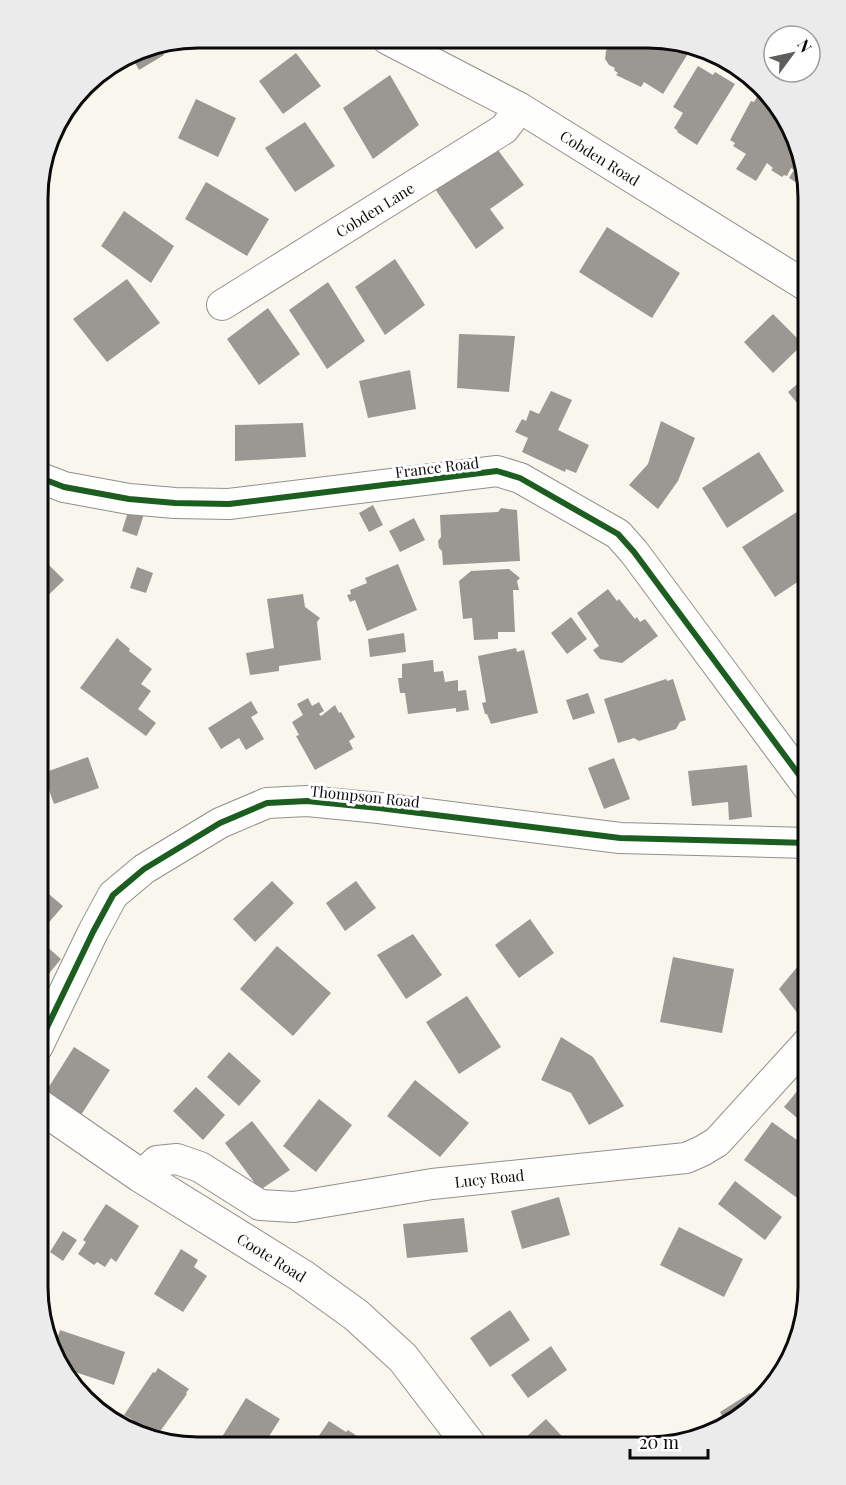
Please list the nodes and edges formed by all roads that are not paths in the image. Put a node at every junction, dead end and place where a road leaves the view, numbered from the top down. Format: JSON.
{"nodes":[{"id":1,"x":404,"y":48,"type":"edge"},
{"id":2,"x":520,"y":108,"type":"junction"},
{"id":3,"x":798,"y":281,"type":"edge"},
{"id":4,"x":222,"y":305,"type":"dead end"},
{"id":5,"x":48,"y":481,"type":"edge"},
{"id":6,"x":798,"y":773,"type":"edge"},
{"id":7,"x":798,"y":843,"type":"edge"},
{"id":8,"x":48,"y":1025,"type":"edge"},
{"id":9,"x":798,"y":1053,"type":"edge"},
{"id":10,"x":48,"y":1112,"type":"edge"},
{"id":11,"x":141,"y":1176,"type":"junction"},
{"id":12,"x":463,"y":1437,"type":"edge"}],
"edges":[{"from":1,"to":2,"type":"street","name":"Cobden Road"},
{"from":2,"to":3,"type":"street","name":"Cobden Road"},
{"from":2,"to":4,"type":"street","name":"Cobden Lane"},
{"from":5,"to":6,"type":"street","name":"France Road"},
{"from":7,"to":8,"type":"street","name":"Thompson Road"},
{"from":9,"to":11,"type":"street","name":"Lucy Road"},
{"from":10,"to":11,"type":"street","name":"Coote Road"},
{"from":11,"to":12,"type":"street","name":"Coote Road"}]}
